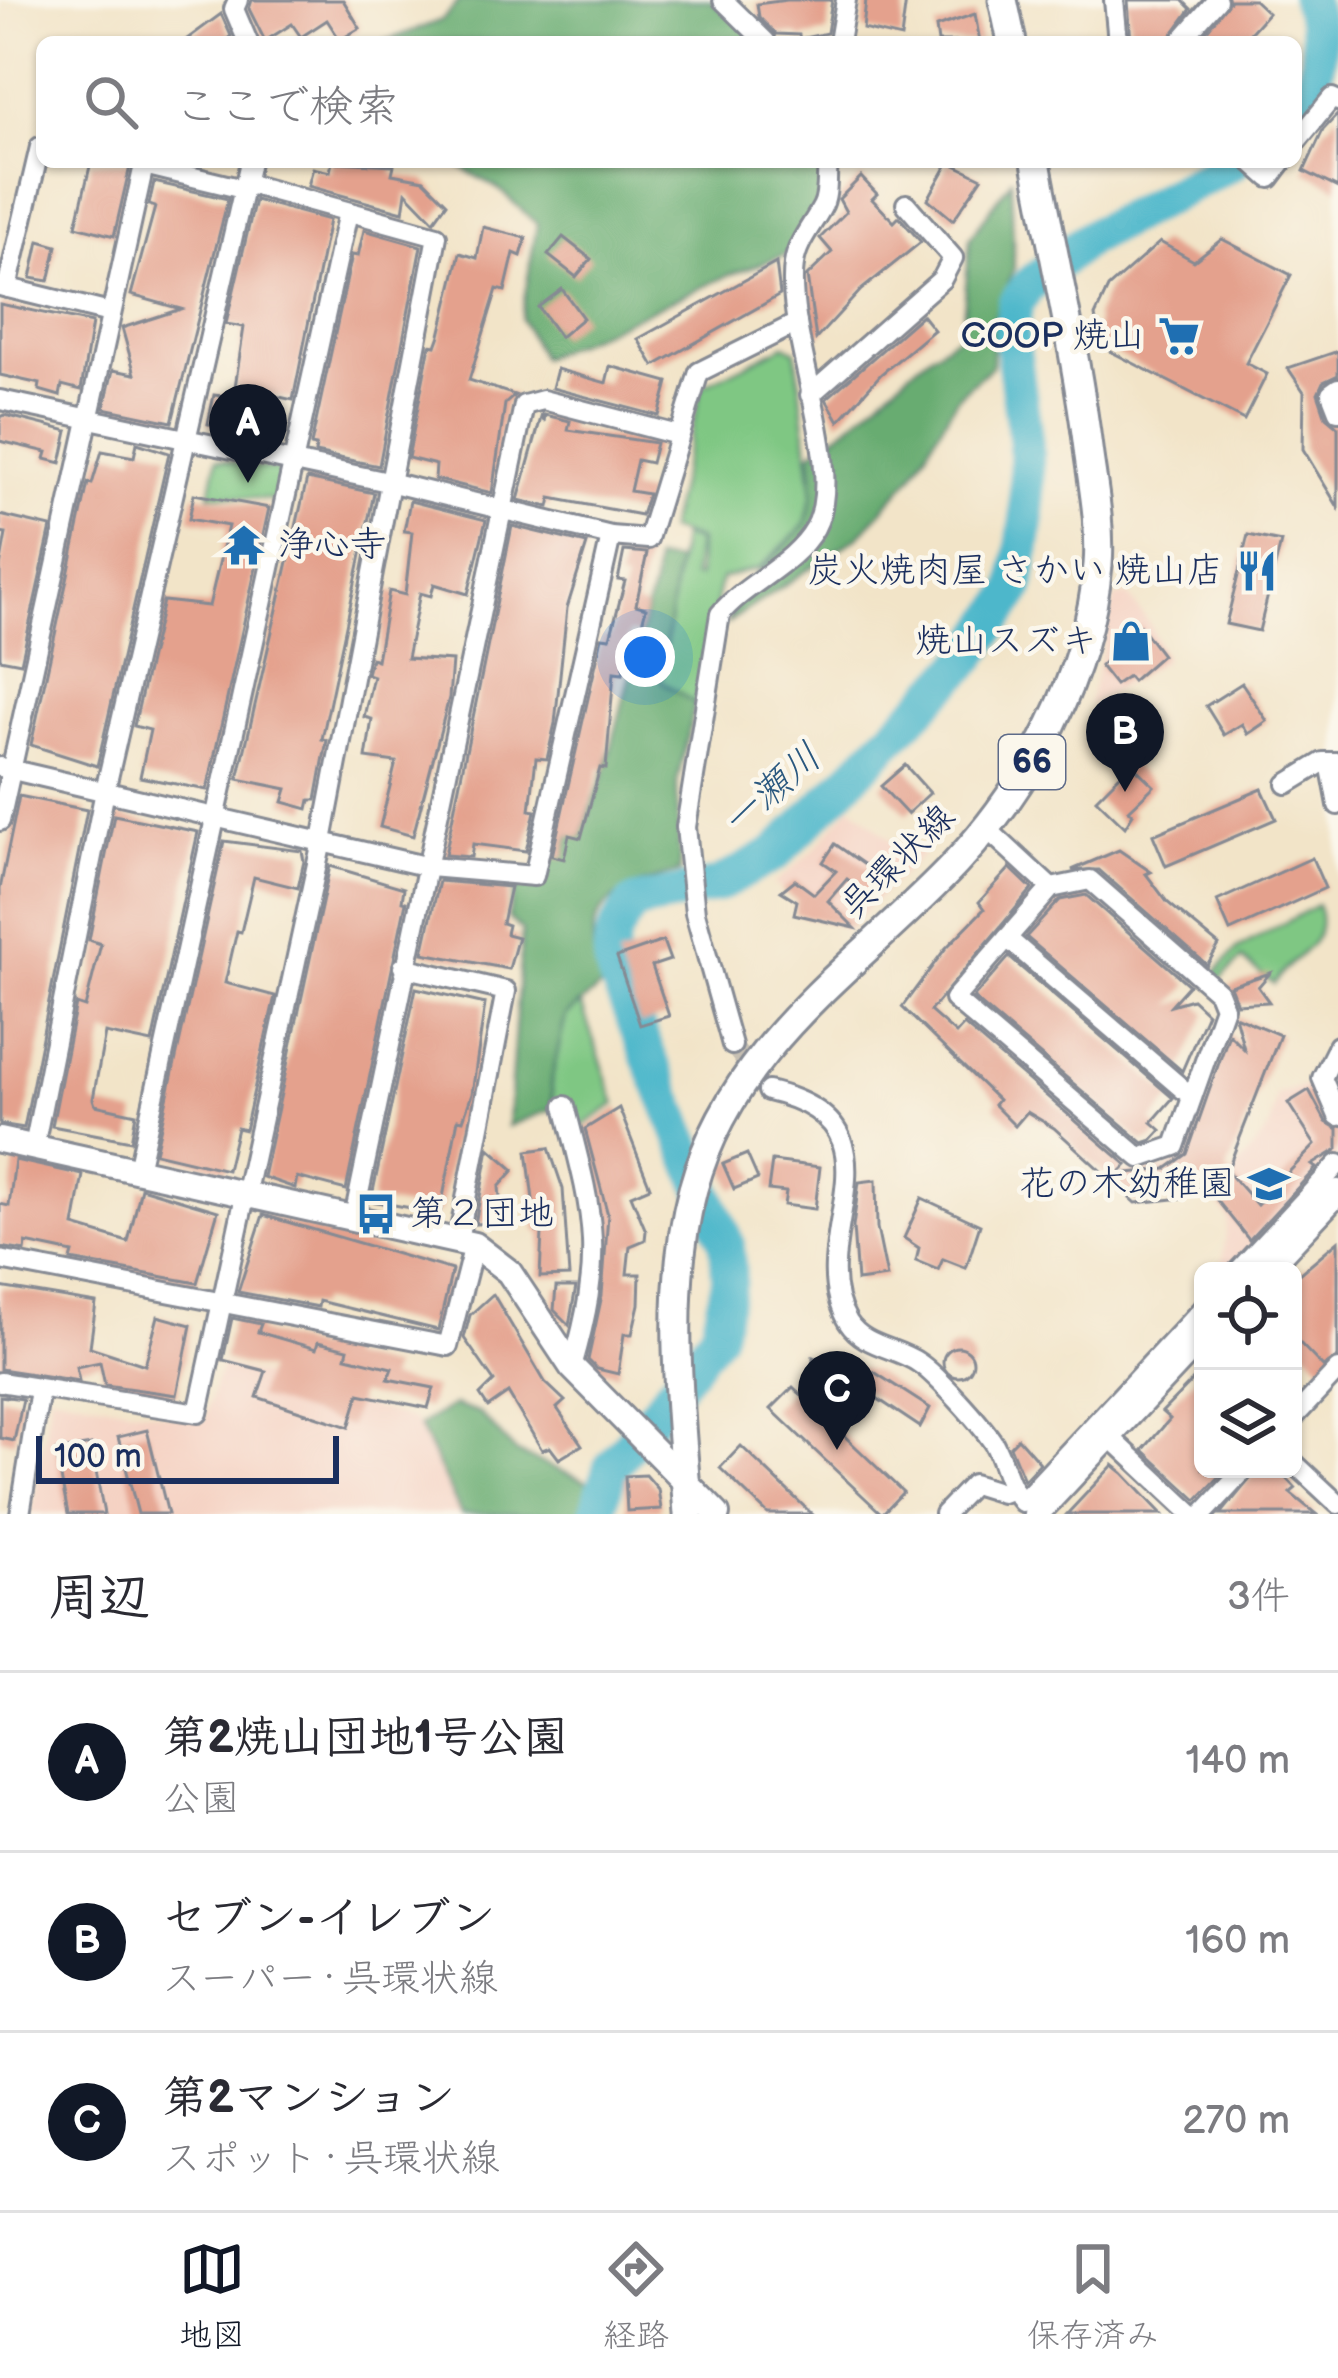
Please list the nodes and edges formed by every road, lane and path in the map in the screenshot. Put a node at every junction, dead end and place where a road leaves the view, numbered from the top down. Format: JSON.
{"nodes":[{"id":1,"x":722,"y":0,"type":"edge"},
{"id":2,"x":845,"y":0,"type":"edge"},
{"id":3,"x":1003,"y":0,"type":"edge"},
{"id":4,"x":1114,"y":0,"type":"edge"},
{"id":5,"x":238,"y":3,"type":"edge"},
{"id":6,"x":1207,"y":4,"type":"edge"},
{"id":7,"x":246,"y":36,"type":"edge"},
{"id":8,"x":760,"y":36,"type":"edge"},
{"id":9,"x":840,"y":36,"type":"edge"},
{"id":10,"x":1011,"y":36,"type":"edge"},
{"id":11,"x":1117,"y":36,"type":"edge"},
{"id":12,"x":1184,"y":36,"type":"edge"},
{"id":13,"x":1338,"y":101,"type":"edge"},
{"id":14,"x":1302,"y":135,"type":"edge"},
{"id":15,"x":36,"y":162,"type":"edge"},
{"id":16,"x":143,"y":168,"type":"edge"},
{"id":17,"x":158,"y":168,"type":"edge"},
{"id":18,"x":248,"y":168,"type":"edge"},
{"id":19,"x":828,"y":168,"type":"edge"},
{"id":20,"x":1037,"y":168,"type":"edge"},
{"id":21,"x":244,"y":186,"type":"junction"},
{"id":22,"x":906,"y":204,"type":"dead end"},
{"id":23,"x":348,"y":212,"type":"junction"},
{"id":24,"x":3,"y":287,"type":"edge"},
{"id":25,"x":110,"y":313,"type":"junction"},
{"id":26,"x":796,"y":323,"type":"junction"},
{"id":27,"x":1338,"y":388,"type":"edge"},
{"id":28,"x":810,"y":395,"type":"junction"},
{"id":29,"x":0,"y":400,"type":"edge"},
{"id":30,"x":1338,"y":411,"type":"edge"},
{"id":31,"x":86,"y":419,"type":"junction"},
{"id":32,"x":678,"y":435,"type":"junction"},
{"id":33,"x":182,"y":440,"type":"junction"},
{"id":34,"x":289,"y":462,"type":"junction"},
{"id":35,"x":393,"y":483,"type":"junction"},
{"id":36,"x":506,"y":511,"type":"junction"},
{"id":37,"x":611,"y":536,"type":"junction"},
{"id":38,"x":1334,"y":762,"type":"edge"},
{"id":39,"x":5,"y":769,"type":"edge"},
{"id":40,"x":1287,"y":784,"type":"dead end"},
{"id":41,"x":105,"y":791,"type":"junction"},
{"id":42,"x":1338,"y":805,"type":"edge"},
{"id":43,"x":214,"y":814,"type":"junction"},
{"id":44,"x":0,"y":821,"type":"edge"},
{"id":45,"x":985,"y":827,"type":"junction"},
{"id":46,"x":322,"y":842,"type":"junction"},
{"id":47,"x":429,"y":867,"type":"junction"},
{"id":48,"x":1051,"y":888,"type":"junction"},
{"id":49,"x":1007,"y":938,"type":"junction"},
{"id":50,"x":403,"y":967,"type":"junction"},
{"id":51,"x":732,"y":1046,"type":"tunnel mouth"},
{"id":52,"x":1338,"y":1046,"type":"edge"},
{"id":53,"x":768,"y":1091,"type":"tunnel mouth"},
{"id":54,"x":1192,"y":1097,"type":"junction"},
{"id":55,"x":565,"y":1106,"type":"dead end"},
{"id":56,"x":1338,"y":1116,"type":"edge"},
{"id":57,"x":0,"y":1140,"type":"edge"},
{"id":58,"x":34,"y":1148,"type":"junction"},
{"id":59,"x":1338,"y":1164,"type":"edge"},
{"id":60,"x":138,"y":1170,"type":"junction"},
{"id":61,"x":246,"y":1193,"type":"junction"},
{"id":62,"x":1336,"y":1197,"type":"edge"},
{"id":63,"x":354,"y":1217,"type":"junction"},
{"id":64,"x":466,"y":1243,"type":"junction"},
{"id":65,"x":0,"y":1260,"type":"edge"},
{"id":66,"x":1246,"y":1262,"type":"edge"},
{"id":67,"x":1273,"y":1262,"type":"edge"},
{"id":68,"x":224,"y":1303,"type":"junction"},
{"id":69,"x":1194,"y":1318,"type":"edge"},
{"id":70,"x":1194,"y":1346,"type":"edge"},
{"id":71,"x":572,"y":1366,"type":"junction"},
{"id":72,"x":1338,"y":1370,"type":"edge"},
{"id":73,"x":0,"y":1382,"type":"edge"},
{"id":74,"x":40,"y":1390,"type":"junction"},
{"id":75,"x":1302,"y":1408,"type":"edge"},
{"id":76,"x":1109,"y":1436,"type":"junction"},
{"id":77,"x":1302,"y":1470,"type":"edge"},
{"id":78,"x":1237,"y":1478,"type":"edge"},
{"id":79,"x":686,"y":1483,"type":"junction"},
{"id":80,"x":1010,"y":1490,"type":"junction"},
{"id":81,"x":1338,"y":1504,"type":"edge"},
{"id":82,"x":20,"y":1514,"type":"edge"},
{"id":83,"x":688,"y":1514,"type":"edge"},
{"id":84,"x":717,"y":1514,"type":"edge"},
{"id":85,"x":944,"y":1514,"type":"edge"},
{"id":86,"x":1036,"y":1514,"type":"edge"},
{"id":87,"x":1192,"y":1514,"type":"edge"},
{"id":88,"x":1203,"y":1514,"type":"edge"}],
"edges":[{"from":1,"to":8,"type":"street"},
{"from":2,"to":9,"type":"street"},
{"from":3,"to":10,"type":"main road"},
{"from":4,"to":11,"type":"street"},
{"from":5,"to":7,"type":"street"},
{"from":6,"to":12,"type":"street"},
{"from":13,"to":14,"type":"street"},
{"from":15,"to":24,"type":"street"},
{"from":16,"to":25,"type":"street"},
{"from":17,"to":21,"type":"street"},
{"from":18,"to":21,"type":"street"},
{"from":19,"to":26,"type":"street"},
{"from":20,"to":45,"type":"main road","name":"呉環状線","number":"66"},
{"from":21,"to":23,"type":"street"},
{"from":21,"to":33,"type":"street"},
{"from":22,"to":28,"type":"street"},
{"from":23,"to":34,"type":"street"},
{"from":23,"to":35,"type":"street"},
{"from":24,"to":25,"type":"street"},
{"from":25,"to":31,"type":"street"},
{"from":26,"to":28,"type":"street"},
{"from":26,"to":32,"type":"street"},
{"from":27,"to":30,"type":"street"},
{"from":28,"to":51,"type":"street"},
{"from":29,"to":31,"type":"street"},
{"from":31,"to":33,"type":"street"},
{"from":31,"to":39,"type":"street"},
{"from":32,"to":36,"type":"street"},
{"from":32,"to":37,"type":"street"},
{"from":33,"to":34,"type":"street"},
{"from":33,"to":41,"type":"street"},
{"from":34,"to":35,"type":"street"},
{"from":34,"to":43,"type":"street"},
{"from":35,"to":36,"type":"street"},
{"from":35,"to":46,"type":"street"},
{"from":36,"to":37,"type":"street"},
{"from":36,"to":47,"type":"street"},
{"from":37,"to":47,"type":"street"},
{"from":38,"to":40,"type":"street"},
{"from":38,"to":42,"type":"street"},
{"from":39,"to":41,"type":"street"},
{"from":39,"to":44,"type":"street"},
{"from":41,"to":43,"type":"street"},
{"from":41,"to":58,"type":"street"},
{"from":43,"to":46,"type":"street"},
{"from":43,"to":60,"type":"street"},
{"from":45,"to":48,"type":"street"},
{"from":45,"to":79,"type":"main road","name":"呉環状線","number":"66"},
{"from":46,"to":47,"type":"street"},
{"from":46,"to":61,"type":"street"},
{"from":47,"to":50,"type":"street"},
{"from":48,"to":49,"type":"street"},
{"from":48,"to":54,"type":"street"},
{"from":49,"to":54,"type":"street"},
{"from":49,"to":54,"type":"street"},
{"from":50,"to":63,"type":"street"},
{"from":50,"to":64,"type":"street"},
{"from":52,"to":56,"type":"street"},
{"from":53,"to":80,"type":"street"},
{"from":55,"to":71,"type":"street"},
{"from":57,"to":58,"type":"street"},
{"from":58,"to":60,"type":"street"},
{"from":59,"to":66,"type":"street"},
{"from":60,"to":61,"type":"street"},
{"from":61,"to":63,"type":"street"},
{"from":61,"to":68,"type":"street"},
{"from":62,"to":67,"type":"street"},
{"from":63,"to":64,"type":"street"},
{"from":64,"to":68,"type":"street"},
{"from":64,"to":71,"type":"street"},
{"from":65,"to":68,"type":"street"},
{"from":68,"to":74,"type":"street"},
{"from":69,"to":80,"type":"street"},
{"from":70,"to":76,"type":"street"},
{"from":71,"to":79,"type":"street"},
{"from":72,"to":75,"type":"street"},
{"from":73,"to":74,"type":"street"},
{"from":74,"to":82,"type":"street"},
{"from":76,"to":86,"type":"street"},
{"from":76,"to":87,"type":"street"},
{"from":77,"to":81,"type":"street"},
{"from":78,"to":88,"type":"street"},
{"from":79,"to":83,"type":"main road","name":"呉環状線","number":"66"},
{"from":79,"to":84,"type":"street"},
{"from":80,"to":85,"type":"street"}]}
